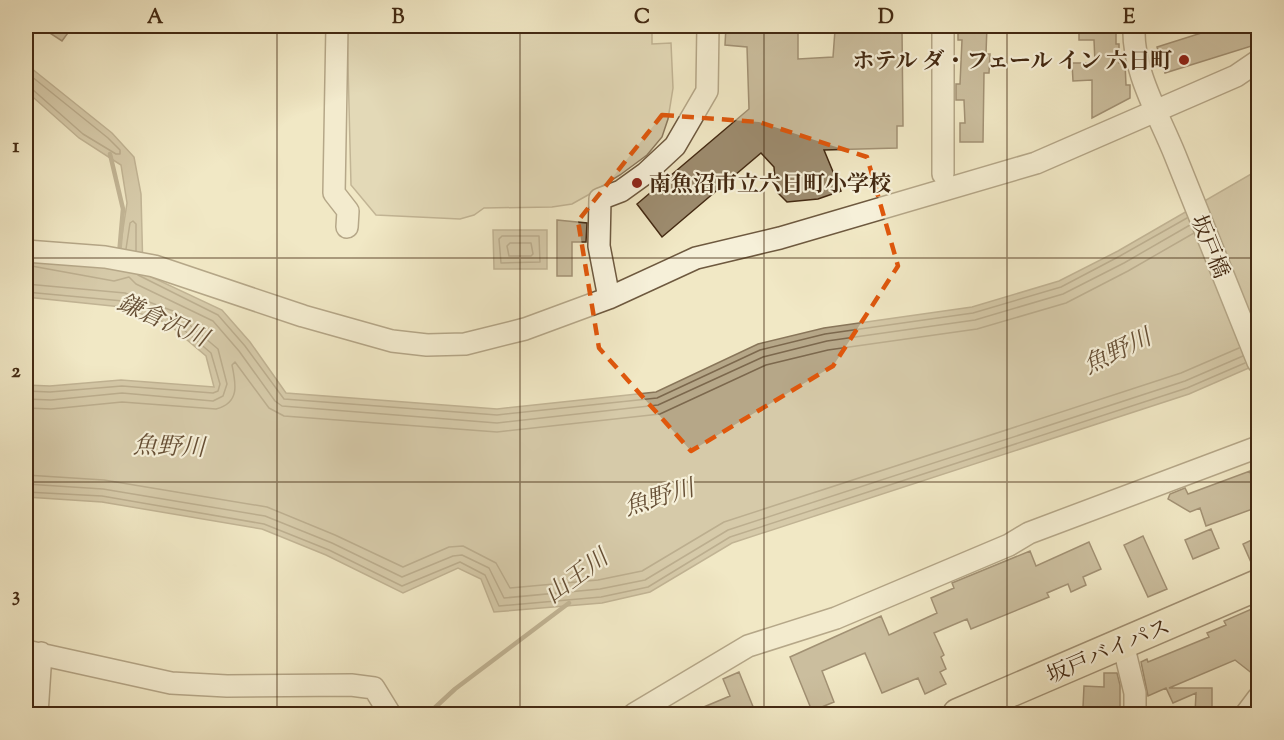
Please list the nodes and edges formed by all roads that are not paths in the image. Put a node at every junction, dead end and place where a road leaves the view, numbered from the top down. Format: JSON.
{"nodes":[{"id":1,"x":337,"y":26,"type":"edge"},
{"id":2,"x":708,"y":26,"type":"edge"},
{"id":3,"x":944,"y":26,"type":"edge"},
{"id":4,"x":1134,"y":26,"type":"edge"},
{"id":5,"x":1258,"y":61,"type":"edge"},
{"id":6,"x":1160,"y":120,"type":"junction"},
{"id":7,"x":943,"y":174,"type":"dead end"},
{"id":8,"x":347,"y":227,"type":"dead end"},
{"id":9,"x":26,"y":251,"type":"edge"},
{"id":10,"x":609,"y":298,"type":"junction"},
{"id":11,"x":1258,"y":362,"type":"edge"},
{"id":12,"x":1258,"y":447,"type":"edge"},
{"id":13,"x":1258,"y":585,"type":"edge"},
{"id":14,"x":1123,"y":644,"type":"junction"},
{"id":15,"x":33,"y":652,"type":"edge"},
{"id":16,"x":1258,"y":698,"type":"edge"},
{"id":17,"x":37,"y":714,"type":"edge"},
{"id":18,"x":390,"y":714,"type":"edge"},
{"id":19,"x":634,"y":714,"type":"edge"},
{"id":20,"x":963,"y":714,"type":"edge"},
{"id":21,"x":1135,"y":714,"type":"edge"},
{"id":22,"x":1246,"y":714,"type":"edge"}],
"edges":[{"from":1,"to":8,"type":"street"},
{"from":2,"to":10,"type":"street"},
{"from":3,"to":7,"type":"street"},
{"from":4,"to":6,"type":"street","name":"坂戸橋"},
{"from":5,"to":6,"type":"street"},
{"from":6,"to":10,"type":"street"},
{"from":6,"to":11,"type":"street","name":"坂戸橋"},
{"from":9,"to":10,"type":"street"},
{"from":12,"to":19,"type":"street"},
{"from":13,"to":14,"type":"highway","name":"坂戸バイパス"},
{"from":14,"to":20,"type":"highway","name":"坂戸バイパス"},
{"from":14,"to":21,"type":"street"},
{"from":15,"to":17,"type":"street"},
{"from":15,"to":18,"type":"street"},
{"from":16,"to":22,"type":"street"}]}
